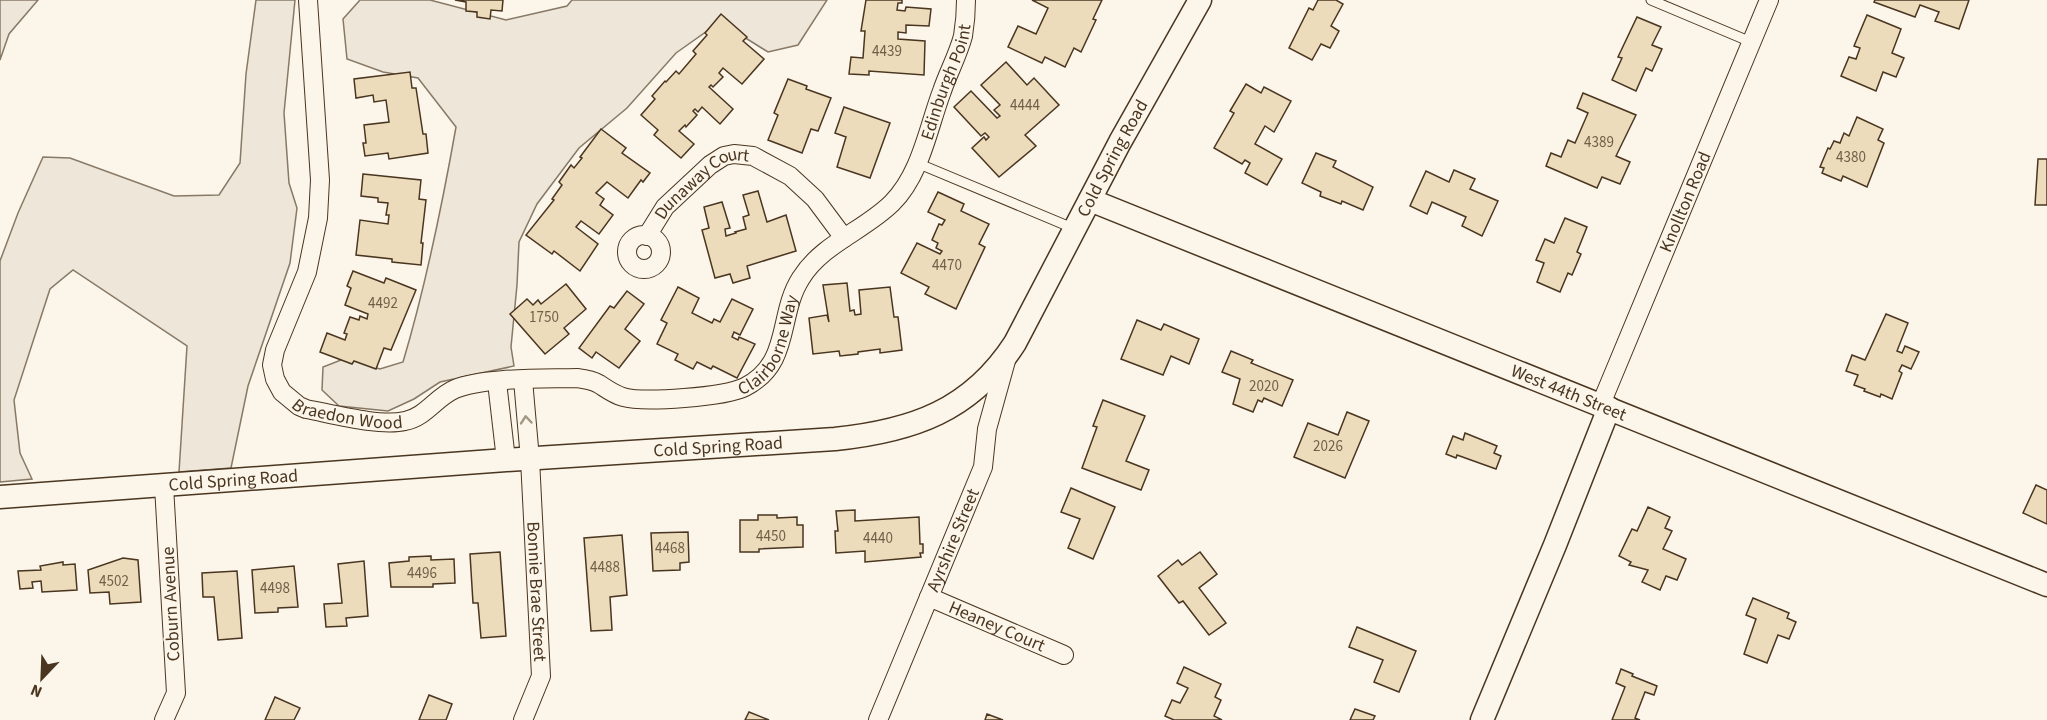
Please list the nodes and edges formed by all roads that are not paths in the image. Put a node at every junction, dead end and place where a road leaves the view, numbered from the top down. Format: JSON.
{"nodes":[{"id":1,"x":308,"y":0,"type":"edge"},
{"id":2,"x":966,"y":0,"type":"edge"},
{"id":3,"x":1200,"y":0,"type":"edge"},
{"id":4,"x":1651,"y":0,"type":"edge"},
{"id":5,"x":1769,"y":0,"type":"edge"},
{"id":6,"x":1751,"y":42,"type":"junction"},
{"id":7,"x":917,"y":163,"type":"junction"},
{"id":8,"x":1090,"y":200,"type":"junction"},
{"id":9,"x":1075,"y":229,"type":"junction"},
{"id":10,"x":647,"y":236,"type":"dead end"},
{"id":11,"x":844,"y":238,"type":"junction"},
{"id":12,"x":1008,"y":355,"type":"junction"},
{"id":13,"x":523,"y":380,"type":"junction"},
{"id":14,"x":497,"y":382,"type":"junction"},
{"id":15,"x":1605,"y":406,"type":"junction"},
{"id":16,"x":530,"y":459,"type":"junction"},
{"id":17,"x":506,"y":460,"type":"junction"},
{"id":18,"x":164,"y":486,"type":"junction"},
{"id":19,"x":0,"y":497,"type":"edge"},
{"id":20,"x":2047,"y":585,"type":"edge"},
{"id":21,"x":929,"y":597,"type":"junction"},
{"id":22,"x":1064,"y":655,"type":"dead end"},
{"id":23,"x":164,"y":720,"type":"edge"},
{"id":24,"x":523,"y":720,"type":"edge"},
{"id":25,"x":878,"y":720,"type":"edge"},
{"id":26,"x":1482,"y":720,"type":"edge"}],
"edges":[{"from":1,"to":14,"type":"street","name":"Braedon Wood"},
{"from":2,"to":7,"type":"street","name":"Edinburgh Point"},
{"from":3,"to":8,"type":"street","name":"Cold Spring Road"},
{"from":4,"to":6,"type":"lane"},
{"from":5,"to":6,"type":"street","name":"Knollton Road"},
{"from":6,"to":15,"type":"street","name":"Knollton Road"},
{"from":7,"to":9,"type":"lane"},
{"from":7,"to":11,"type":"street","name":"Clairborne Way"},
{"from":8,"to":9,"type":"street","name":"Cold Spring Road"},
{"from":8,"to":15,"type":"street","name":"West 44th Street"},
{"from":9,"to":12,"type":"street","name":"Cold Spring Road"},
{"from":10,"to":11,"type":"street","name":"Dunaway Court"},
{"from":11,"to":13,"type":"street","name":"Clairborne Way"},
{"from":12,"to":16,"type":"street","name":"Cold Spring Road"},
{"from":12,"to":21,"type":"street","name":"Ayrshire Street"},
{"from":13,"to":14,"type":"street","name":"Braedon Wood"},
{"from":16,"to":13,"type":"street","name":"Bonnie Brae Street","one_way":true},
{"from":14,"to":17,"type":"street"},
{"from":15,"to":20,"type":"street","name":"West 44th Street"},
{"from":15,"to":26,"type":"street","name":"Knollton Road"},
{"from":16,"to":17,"type":"street","name":"Cold Spring Road"},
{"from":16,"to":24,"type":"street","name":"Bonnie Brae Street"},
{"from":17,"to":18,"type":"street","name":"Cold Spring Road"},
{"from":18,"to":19,"type":"street","name":"Cold Spring Road"},
{"from":18,"to":23,"type":"street","name":"Coburn Avenue"},
{"from":21,"to":22,"type":"street","name":"Heaney Court"},
{"from":21,"to":25,"type":"street","name":"Ayrshire Street"}]}
